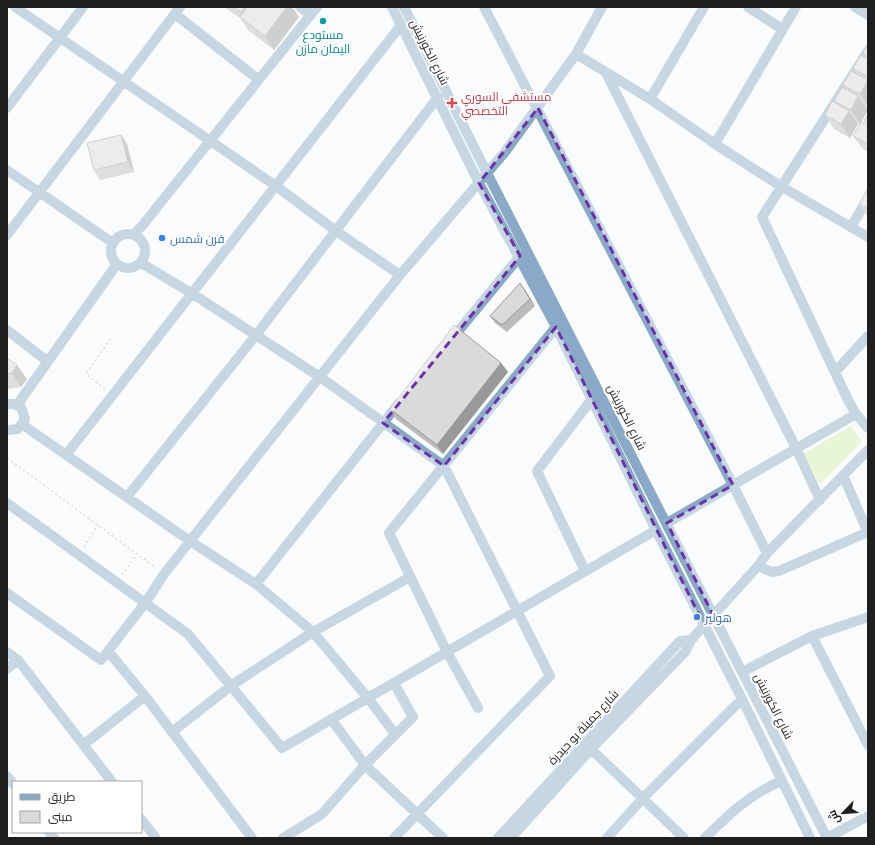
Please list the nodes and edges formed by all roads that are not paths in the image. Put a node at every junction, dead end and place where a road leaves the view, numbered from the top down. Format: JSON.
{"nodes":[{"id":1,"x":15,"y":7,"type":"edge"},
{"id":2,"x":83,"y":7,"type":"edge"},
{"id":3,"x":300,"y":7,"type":"edge"},
{"id":4,"x":392,"y":7,"type":"edge"},
{"id":5,"x":404,"y":7,"type":"edge"},
{"id":6,"x":484,"y":7,"type":"edge"},
{"id":7,"x":704,"y":7,"type":"edge"},
{"id":8,"x":748,"y":7,"type":"edge"},
{"id":9,"x":796,"y":7,"type":"edge"},
{"id":10,"x":855,"y":7,"type":"edge"},
{"id":11,"x":598,"y":9,"type":"edge"},
{"id":12,"x":177,"y":10,"type":"edge"},
{"id":13,"x":314,"y":11,"type":"edge"},
{"id":14,"x":868,"y":15,"type":"edge"},
{"id":15,"x":402,"y":25,"type":"junction"},
{"id":16,"x":782,"y":29,"type":"junction"},
{"id":17,"x":60,"y":38,"type":"junction"},
{"id":18,"x":868,"y":51,"type":"edge"},
{"id":19,"x":576,"y":54,"type":"junction"},
{"id":20,"x":606,"y":73,"type":"junction"},
{"id":21,"x":259,"y":80,"type":"junction"},
{"id":22,"x":123,"y":82,"type":"junction"},
{"id":23,"x":438,"y":97,"type":"junction"},
{"id":24,"x":650,"y":99,"type":"junction"},
{"id":25,"x":7,"y":108,"type":"edge"},
{"id":26,"x":538,"y":108,"type":"junction"},
{"id":27,"x":210,"y":140,"type":"junction"},
{"id":28,"x":714,"y":144,"type":"junction"},
{"id":29,"x":7,"y":170,"type":"edge"},
{"id":30,"x":487,"y":173,"type":"junction"},
{"id":31,"x":480,"y":182,"type":"junction"},
{"id":32,"x":276,"y":186,"type":"junction"},
{"id":33,"x":782,"y":187,"type":"junction"},
{"id":34,"x":39,"y":192,"type":"junction"},
{"id":35,"x":868,"y":198,"type":"edge"},
{"id":36,"x":851,"y":227,"type":"junction"},
{"id":37,"x":336,"y":232,"type":"junction"},
{"id":38,"x":7,"y":235,"type":"edge"},
{"id":39,"x":133,"y":235,"type":"junction"},
{"id":40,"x":868,"y":237,"type":"edge"},
{"id":41,"x":113,"y":242,"type":"junction"},
{"id":42,"x":520,"y":256,"type":"junction"},
{"id":43,"x":141,"y":263,"type":"junction"},
{"id":44,"x":117,"y":264,"type":"junction"},
{"id":45,"x":400,"y":275,"type":"junction"},
{"id":46,"x":193,"y":294,"type":"junction"},
{"id":47,"x":556,"y":327,"type":"junction"},
{"id":48,"x":7,"y":330,"type":"edge"},
{"id":49,"x":256,"y":335,"type":"junction"},
{"id":50,"x":868,"y":336,"type":"edge"},
{"id":51,"x":447,"y":345,"type":"edge"},
{"id":52,"x":47,"y":361,"type":"junction"},
{"id":53,"x":835,"y":372,"type":"junction"},
{"id":54,"x":320,"y":377,"type":"junction"},
{"id":55,"x":408,"y":393,"type":"edge"},
{"id":56,"x":592,"y":399,"type":"junction"},
{"id":57,"x":12,"y":405,"type":"edge"},
{"id":58,"x":856,"y":414,"type":"junction"},
{"id":59,"x":383,"y":423,"type":"junction"},
{"id":60,"x":23,"y":425,"type":"junction"},
{"id":61,"x":868,"y":428,"type":"edge"},
{"id":62,"x":7,"y":430,"type":"edge"},
{"id":63,"x":796,"y":448,"type":"junction"},
{"id":64,"x":868,"y":450,"type":"edge"},
{"id":65,"x":66,"y":455,"type":"junction"},
{"id":66,"x":444,"y":466,"type":"junction"},
{"id":67,"x":843,"y":476,"type":"junction"},
{"id":68,"x":733,"y":485,"type":"junction"},
{"id":69,"x":127,"y":497,"type":"junction"},
{"id":70,"x":820,"y":500,"type":"junction"},
{"id":71,"x":7,"y":503,"type":"edge"},
{"id":72,"x":667,"y":523,"type":"junction"},
{"id":73,"x":656,"y":530,"type":"junction"},
{"id":74,"x":868,"y":532,"type":"edge"},
{"id":75,"x":190,"y":541,"type":"junction"},
{"id":76,"x":766,"y":553,"type":"junction"},
{"id":77,"x":758,"y":566,"type":"junction"},
{"id":78,"x":585,"y":571,"type":"junction"},
{"id":79,"x":410,"y":577,"type":"junction"},
{"id":80,"x":256,"y":584,"type":"junction"},
{"id":81,"x":7,"y":593,"type":"edge"},
{"id":82,"x":146,"y":602,"type":"junction"},
{"id":83,"x":516,"y":611,"type":"junction"},
{"id":84,"x":713,"y":615,"type":"junction"},
{"id":85,"x":868,"y":617,"type":"edge"},
{"id":86,"x":704,"y":625,"type":"junction"},
{"id":87,"x":313,"y":632,"type":"junction"},
{"id":88,"x":812,"y":636,"type":"junction"},
{"id":89,"x":691,"y":640,"type":"junction"},
{"id":90,"x":108,"y":651,"type":"junction"},
{"id":91,"x":7,"y":652,"type":"edge"},
{"id":92,"x":447,"y":652,"type":"junction"},
{"id":93,"x":18,"y":660,"type":"junction"},
{"id":94,"x":7,"y":669,"type":"edge"},
{"id":95,"x":742,"y":672,"type":"junction"},
{"id":96,"x":394,"y":683,"type":"junction"},
{"id":97,"x":232,"y":685,"type":"junction"},
{"id":98,"x":146,"y":696,"type":"junction"},
{"id":99,"x":368,"y":698,"type":"junction"},
{"id":100,"x":742,"y":699,"type":"junction"},
{"id":101,"x":478,"y":708,"type":"dead end"},
{"id":102,"x":331,"y":719,"type":"junction"},
{"id":103,"x":172,"y":732,"type":"junction"},
{"id":104,"x":395,"y":734,"type":"junction"},
{"id":105,"x":868,"y":745,"type":"edge"},
{"id":106,"x":83,"y":746,"type":"junction"},
{"id":107,"x":591,"y":749,"type":"junction"},
{"id":108,"x":365,"y":765,"type":"junction"},
{"id":109,"x":111,"y":781,"type":"edge"},
{"id":110,"x":782,"y":781,"type":"junction"},
{"id":111,"x":643,"y":798,"type":"junction"},
{"id":112,"x":416,"y":814,"type":"junction"},
{"id":113,"x":868,"y":816,"type":"edge"},
{"id":114,"x":142,"y":821,"type":"edge"},
{"id":115,"x":152,"y":837,"type":"edge"},
{"id":116,"x":252,"y":838,"type":"edge"},
{"id":117,"x":283,"y":838,"type":"edge"},
{"id":118,"x":394,"y":838,"type":"edge"},
{"id":119,"x":443,"y":838,"type":"edge"},
{"id":120,"x":498,"y":838,"type":"edge"},
{"id":121,"x":511,"y":838,"type":"edge"},
{"id":122,"x":607,"y":838,"type":"edge"},
{"id":123,"x":684,"y":838,"type":"edge"},
{"id":124,"x":705,"y":838,"type":"edge"},
{"id":125,"x":810,"y":838,"type":"edge"},
{"id":126,"x":827,"y":838,"type":"edge"}],
"edges":[{"from":1,"to":17,"type":"street"},
{"from":2,"to":17,"type":"street"},
{"from":3,"to":13,"type":"street"},
{"from":4,"to":15,"type":"street","name":"شارع الكورنيش"},
{"from":5,"to":30,"type":"street","name":"شارع الكورنيش"},
{"from":6,"to":26,"type":"street"},
{"from":7,"to":24,"type":"street"},
{"from":8,"to":16,"type":"street"},
{"from":9,"to":16,"type":"street"},
{"from":10,"to":14,"type":"street"},
{"from":11,"to":19,"type":"street"},
{"from":12,"to":21,"type":"street"},
{"from":12,"to":22,"type":"street"},
{"from":13,"to":21,"type":"street"},
{"from":15,"to":23,"type":"street","name":"شارع الكورنيش"},
{"from":15,"to":32,"type":"street"},
{"from":16,"to":28,"type":"street"},
{"from":17,"to":22,"type":"street"},
{"from":17,"to":25,"type":"street"},
{"from":18,"to":33,"type":"street"},
{"from":19,"to":20,"type":"street"},
{"from":19,"to":26,"type":"street"},
{"from":20,"to":24,"type":"street"},
{"from":20,"to":63,"type":"street"},
{"from":21,"to":27,"type":"street"},
{"from":22,"to":27,"type":"street"},
{"from":22,"to":34,"type":"street"},
{"from":23,"to":31,"type":"street","name":"شارع الكورنيش"},
{"from":23,"to":37,"type":"street"},
{"from":24,"to":28,"type":"street"},
{"from":26,"to":30,"type":"street"},
{"from":26,"to":68,"type":"street"},
{"from":27,"to":32,"type":"street"},
{"from":27,"to":39,"type":"street"},
{"from":28,"to":33,"type":"street"},
{"from":29,"to":34,"type":"street"},
{"from":30,"to":31,"type":"street"},
{"from":30,"to":72,"type":"street","name":"شارع الكورنيش"},
{"from":31,"to":42,"type":"street","name":"شارع الكورنيش"},
{"from":31,"to":45,"type":"street"},
{"from":32,"to":37,"type":"street"},
{"from":32,"to":46,"type":"street"},
{"from":33,"to":36,"type":"street"},
{"from":33,"to":53,"type":"street"},
{"from":34,"to":38,"type":"street"},
{"from":34,"to":41,"type":"street"},
{"from":35,"to":36,"type":"street"},
{"from":36,"to":40,"type":"street"},
{"from":37,"to":45,"type":"street"},
{"from":37,"to":49,"type":"street"},
{"from":39,"to":41,"type":"street"},
{"from":39,"to":43,"type":"street"},
{"from":41,"to":44,"type":"street"},
{"from":42,"to":47,"type":"street","name":"شارع الكورنيش"},
{"from":42,"to":51,"type":"street"},
{"from":43,"to":44,"type":"street"},
{"from":43,"to":46,"type":"street"},
{"from":44,"to":52,"type":"street"},
{"from":45,"to":54,"type":"street"},
{"from":46,"to":49,"type":"street"},
{"from":46,"to":65,"type":"street"},
{"from":47,"to":56,"type":"street","name":"شارع الكورنيش"},
{"from":47,"to":66,"type":"street"},
{"from":48,"to":52,"type":"street"},
{"from":49,"to":54,"type":"street"},
{"from":49,"to":69,"type":"street"},
{"from":50,"to":53,"type":"street"},
{"from":52,"to":57,"type":"street"},
{"from":53,"to":58,"type":"street"},
{"from":54,"to":59,"type":"street"},
{"from":54,"to":75,"type":"street"},
{"from":55,"to":59,"type":"street"},
{"from":56,"to":73,"type":"street","name":"شارع الكورنيش"},
{"from":56,"to":78,"type":"street"},
{"from":57,"to":60,"type":"street"},
{"from":58,"to":61,"type":"street"},
{"from":58,"to":63,"type":"street"},
{"from":59,"to":66,"type":"street"},
{"from":59,"to":80,"type":"street"},
{"from":60,"to":62,"type":"street"},
{"from":60,"to":65,"type":"street"},
{"from":63,"to":68,"type":"street"},
{"from":63,"to":70,"type":"street"},
{"from":64,"to":67,"type":"street"},
{"from":65,"to":69,"type":"street"},
{"from":66,"to":79,"type":"street"},
{"from":66,"to":83,"type":"street"},
{"from":67,"to":70,"type":"street"},
{"from":67,"to":74,"type":"street"},
{"from":68,"to":72,"type":"street"},
{"from":68,"to":76,"type":"street"},
{"from":69,"to":75,"type":"street"},
{"from":70,"to":76,"type":"street"},
{"from":71,"to":82,"type":"street"},
{"from":72,"to":84,"type":"street","name":"شارع الكورنيش"},
{"from":73,"to":78,"type":"street"},
{"from":73,"to":86,"type":"street","name":"شارع الكورنيش"},
{"from":74,"to":77,"type":"street"},
{"from":75,"to":80,"type":"street"},
{"from":75,"to":82,"type":"street"},
{"from":76,"to":77,"type":"street"},
{"from":77,"to":84,"type":"street"},
{"from":78,"to":83,"type":"street"},
{"from":79,"to":87,"type":"street"},
{"from":79,"to":92,"type":"street"},
{"from":80,"to":87,"type":"street"},
{"from":81,"to":90,"type":"street"},
{"from":82,"to":90,"type":"street"},
{"from":82,"to":97,"type":"street"},
{"from":83,"to":92,"type":"street"},
{"from":83,"to":112,"type":"street"},
{"from":84,"to":86,"type":"street"},
{"from":84,"to":95,"type":"street","name":"شارع الكورنيش"},
{"from":85,"to":88,"type":"street"},
{"from":86,"to":89,"type":"street"},
{"from":86,"to":100,"type":"street","name":"شارع الكورنيش"},
{"from":87,"to":97,"type":"street"},
{"from":87,"to":99,"type":"street"},
{"from":88,"to":95,"type":"street"},
{"from":88,"to":105,"type":"street"},
{"from":89,"to":107,"type":"street"},
{"from":89,"to":120,"type":"street","name":"شارع جميلة بو حيدرة"},
{"from":90,"to":98,"type":"street"},
{"from":91,"to":93,"type":"street"},
{"from":92,"to":96,"type":"street"},
{"from":92,"to":101,"type":"street"},
{"from":93,"to":94,"type":"street"},
{"from":93,"to":106,"type":"street"},
{"from":95,"to":126,"type":"street","name":"شارع الكورنيش"},
{"from":96,"to":99,"type":"street"},
{"from":96,"to":104,"type":"street"},
{"from":97,"to":102,"type":"street"},
{"from":97,"to":103,"type":"street"},
{"from":98,"to":103,"type":"street"},
{"from":98,"to":106,"type":"street"},
{"from":99,"to":102,"type":"street"},
{"from":99,"to":104,"type":"street"},
{"from":100,"to":110,"type":"street","name":"شارع الكورنيش"},
{"from":100,"to":111,"type":"street"},
{"from":102,"to":108,"type":"street"},
{"from":103,"to":116,"type":"street"},
{"from":104,"to":108,"type":"street"},
{"from":106,"to":109,"type":"street"},
{"from":107,"to":111,"type":"street"},
{"from":107,"to":121,"type":"street"},
{"from":108,"to":112,"type":"street"},
{"from":108,"to":117,"type":"street"},
{"from":110,"to":124,"type":"street"},
{"from":110,"to":125,"type":"street","name":"شارع الكورنيش"},
{"from":111,"to":122,"type":"street"},
{"from":111,"to":123,"type":"street"},
{"from":112,"to":118,"type":"street"},
{"from":112,"to":119,"type":"street"},
{"from":113,"to":126,"type":"street"},
{"from":114,"to":115,"type":"street"}]}
